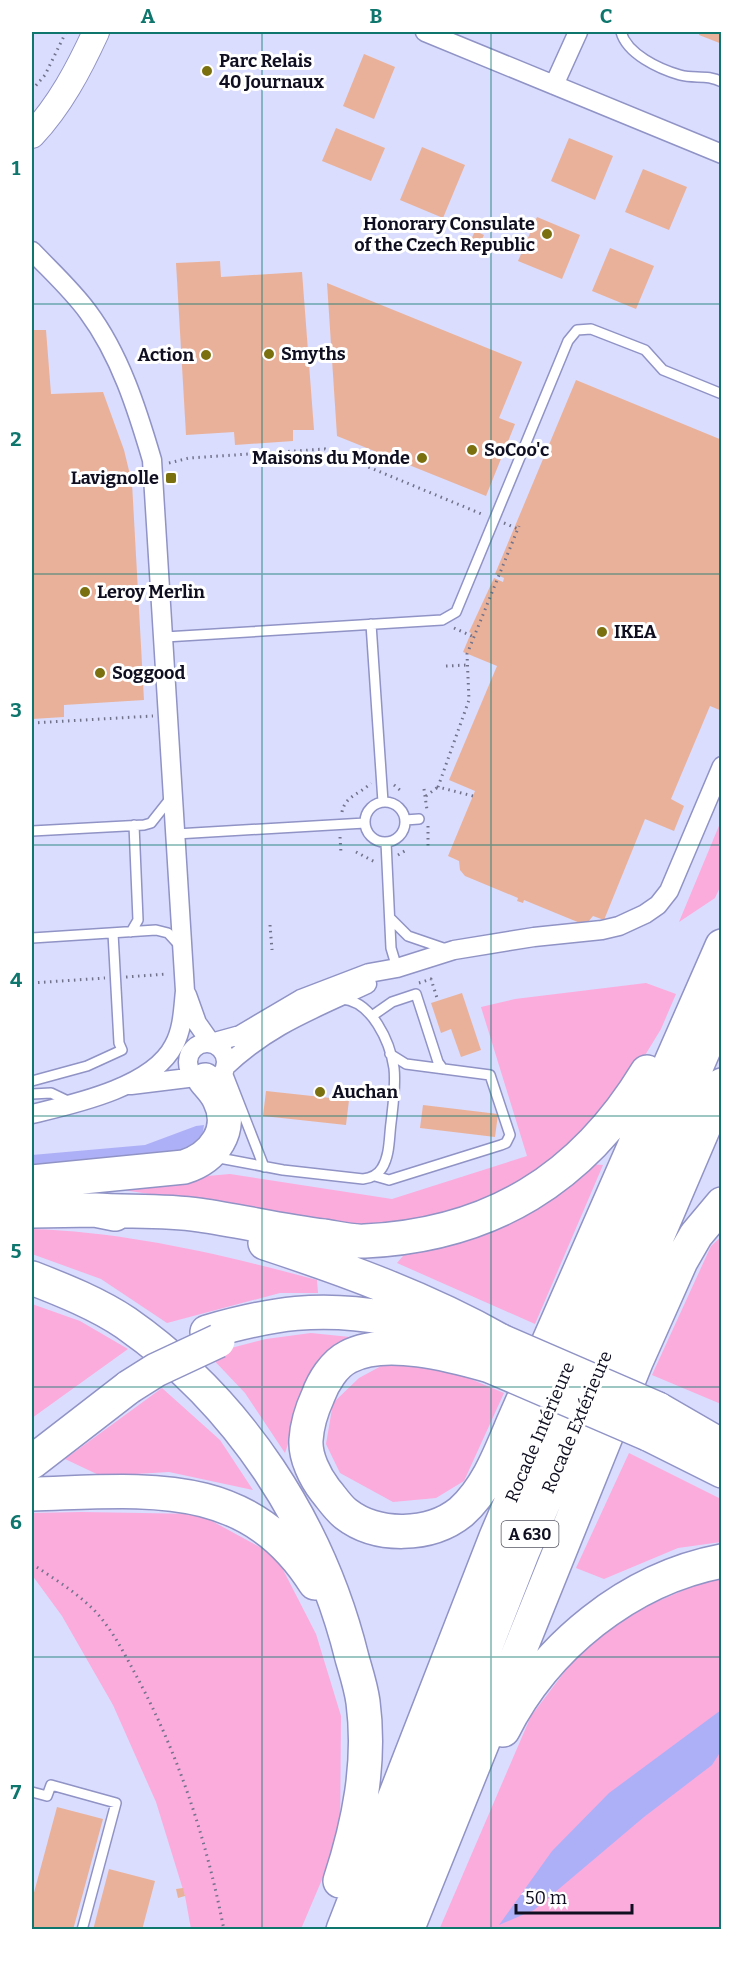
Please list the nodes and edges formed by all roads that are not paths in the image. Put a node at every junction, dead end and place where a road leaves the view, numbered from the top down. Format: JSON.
{"nodes":[{"id":1,"x":96,"y":32,"type":"edge"},
{"id":2,"x":425,"y":32,"type":"edge"},
{"id":3,"x":578,"y":32,"type":"edge"},
{"id":4,"x":621,"y":32,"type":"edge"},
{"id":5,"x":722,"y":82,"type":"edge"},
{"id":6,"x":554,"y":85,"type":"junction"},
{"id":7,"x":32,"y":135,"type":"edge"},
{"id":8,"x":722,"y":154,"type":"edge"},
{"id":9,"x":32,"y":251,"type":"edge"},
{"id":10,"x":722,"y":394,"type":"edge"},
{"id":11,"x":371,"y":624,"type":"junction"},
{"id":12,"x":165,"y":637,"type":"junction"},
{"id":13,"x":722,"y":766,"type":"edge"},
{"id":14,"x":174,"y":792,"type":"junction"},
{"id":15,"x":383,"y":802,"type":"junction"},
{"id":16,"x":419,"y":819,"type":"dead end"},
{"id":17,"x":405,"y":820,"type":"junction"},
{"id":18,"x":365,"y":823,"type":"junction"},
{"id":19,"x":134,"y":825,"type":"junction"},
{"id":20,"x":32,"y":831,"type":"edge"},
{"id":21,"x":176,"y":834,"type":"junction"},
{"id":22,"x":386,"y":842,"type":"junction"},
{"id":23,"x":390,"y":918,"type":"junction"},
{"id":24,"x":722,"y":923,"type":"edge"},
{"id":25,"x":131,"y":932,"type":"junction"},
{"id":26,"x":113,"y":933,"type":"junction"},
{"id":27,"x":32,"y":938,"type":"edge"},
{"id":28,"x":722,"y":946,"type":"edge"},
{"id":29,"x":182,"y":949,"type":"junction"},
{"id":30,"x":454,"y":950,"type":"junction"},
{"id":31,"x":397,"y":968,"type":"junction"},
{"id":32,"x":185,"y":991,"type":"junction"},
{"id":33,"x":337,"y":999,"type":"junction"},
{"id":34,"x":722,"y":1007,"type":"edge"},
{"id":35,"x":372,"y":1016,"type":"junction"},
{"id":36,"x":211,"y":1043,"type":"junction"},
{"id":37,"x":390,"y":1054,"type":"junction"},
{"id":38,"x":443,"y":1069,"type":"junction"},
{"id":39,"x":209,"y":1075,"type":"junction"},
{"id":40,"x":32,"y":1081,"type":"edge"},
{"id":41,"x":126,"y":1085,"type":"junction"},
{"id":42,"x":722,"y":1085,"type":"edge"},
{"id":43,"x":32,"y":1094,"type":"edge"},
{"id":44,"x":74,"y":1104,"type":"junction"},
{"id":45,"x":32,"y":1113,"type":"edge"},
{"id":46,"x":206,"y":1156,"type":"junction"},
{"id":47,"x":264,"y":1167,"type":"junction"},
{"id":48,"x":375,"y":1176,"type":"junction"},
{"id":49,"x":32,"y":1182,"type":"edge"},
{"id":50,"x":722,"y":1204,"type":"edge"},
{"id":51,"x":95,"y":1210,"type":"junction"},
{"id":52,"x":32,"y":1211,"type":"edge"},
{"id":53,"x":32,"y":1278,"type":"edge"},
{"id":54,"x":32,"y":1293,"type":"edge"},
{"id":55,"x":124,"y":1321,"type":"junction"},
{"id":56,"x":496,"y":1354,"type":"junction"},
{"id":57,"x":124,"y":1383,"type":"junction"},
{"id":58,"x":653,"y":1422,"type":"junction"},
{"id":59,"x":722,"y":1431,"type":"edge"},
{"id":60,"x":32,"y":1444,"type":"edge"},
{"id":61,"x":722,"y":1446,"type":"edge"},
{"id":62,"x":32,"y":1461,"type":"edge"},
{"id":63,"x":722,"y":1471,"type":"edge"},
{"id":64,"x":32,"y":1494,"type":"edge"},
{"id":65,"x":722,"y":1561,"type":"edge"},
{"id":66,"x":363,"y":1701,"type":"junction"},
{"id":67,"x":32,"y":1792,"type":"edge"},
{"id":68,"x":411,"y":1919,"type":"edge"},
{"id":69,"x":82,"y":1929,"type":"edge"},
{"id":70,"x":323,"y":1929,"type":"edge"},
{"id":71,"x":344,"y":1929,"type":"edge"},
{"id":72,"x":375,"y":1929,"type":"edge"}],
"edges":[{"from":1,"to":7,"type":"street"},
{"from":2,"to":6,"type":"street"},
{"from":3,"to":6,"type":"street"},
{"from":4,"to":5,"type":"lane"},
{"from":6,"to":8,"type":"street"},
{"from":9,"to":12,"type":"street"},
{"from":10,"to":11,"type":"lane"},
{"from":11,"to":12,"type":"lane"},
{"from":11,"to":15,"type":"lane"},
{"from":12,"to":14,"type":"street"},
{"from":13,"to":30,"type":"street"},
{"from":14,"to":19,"type":"lane"},
{"from":14,"to":21,"type":"street"},
{"from":15,"to":17,"type":"lane"},
{"from":15,"to":18,"type":"lane"},
{"from":16,"to":17,"type":"lane"},
{"from":17,"to":22,"type":"lane"},
{"from":18,"to":21,"type":"lane"},
{"from":18,"to":22,"type":"lane"},
{"from":19,"to":20,"type":"lane"},
{"from":19,"to":25,"type":"lane"},
{"from":21,"to":29,"type":"street"},
{"from":22,"to":23,"type":"lane"},
{"from":23,"to":30,"type":"lane"},
{"from":23,"to":31,"type":"lane"},
{"from":24,"to":51,"type":"highway"},
{"from":25,"to":26,"type":"lane"},
{"from":25,"to":29,"type":"lane"},
{"from":26,"to":27,"type":"lane"},
{"from":26,"to":40,"type":"lane"},
{"from":28,"to":56,"type":"highway"},
{"from":29,"to":32,"type":"street"},
{"from":30,"to":31,"type":"street"},
{"from":31,"to":33,"type":"street"},
{"from":31,"to":36,"type":"street"},
{"from":32,"to":36,"type":"street"},
{"from":32,"to":41,"type":"street"},
{"from":33,"to":35,"type":"lane"},
{"from":33,"to":39,"type":"street"},
{"from":34,"to":71,"type":"highway","name":"Rocade Intérieure","number":"A 630"},
{"from":35,"to":37,"type":"lane"},
{"from":35,"to":38,"type":"lane"},
{"from":36,"to":39,"type":"street"},
{"from":36,"to":39,"type":"street"},
{"from":37,"to":38,"type":"lane"},
{"from":37,"to":48,"type":"lane"},
{"from":38,"to":48,"type":"lane"},
{"from":39,"to":41,"type":"street"},
{"from":39,"to":46,"type":"highway"},
{"from":39,"to":47,"type":"lane"},
{"from":41,"to":44,"type":"street"},
{"from":42,"to":72,"type":"highway","name":"Rocade Extérieure","number":"A 630"},
{"from":43,"to":44,"type":"lane"},
{"from":44,"to":45,"type":"street"},
{"from":46,"to":47,"type":"lane"},
{"from":46,"to":49,"type":"highway"},
{"from":47,"to":48,"type":"lane"},
{"from":50,"to":68,"type":"highway"},
{"from":51,"to":52,"type":"highway"},
{"from":51,"to":56,"type":"highway"},
{"from":53,"to":55,"type":"highway"},
{"from":54,"to":55,"type":"highway"},
{"from":55,"to":66,"type":"highway"},
{"from":56,"to":57,"type":"highway","bridge":true},
{"from":56,"to":58,"type":"highway","bridge":true},
{"from":57,"to":60,"type":"highway"},
{"from":57,"to":62,"type":"highway"},
{"from":58,"to":59,"type":"highway"},
{"from":58,"to":61,"type":"highway"},
{"from":58,"to":63,"type":"highway"},
{"from":64,"to":66,"type":"highway"},
{"from":65,"to":68,"type":"highway"},
{"from":66,"to":70,"type":"highway"},
{"from":67,"to":69,"type":"lane"}]}
